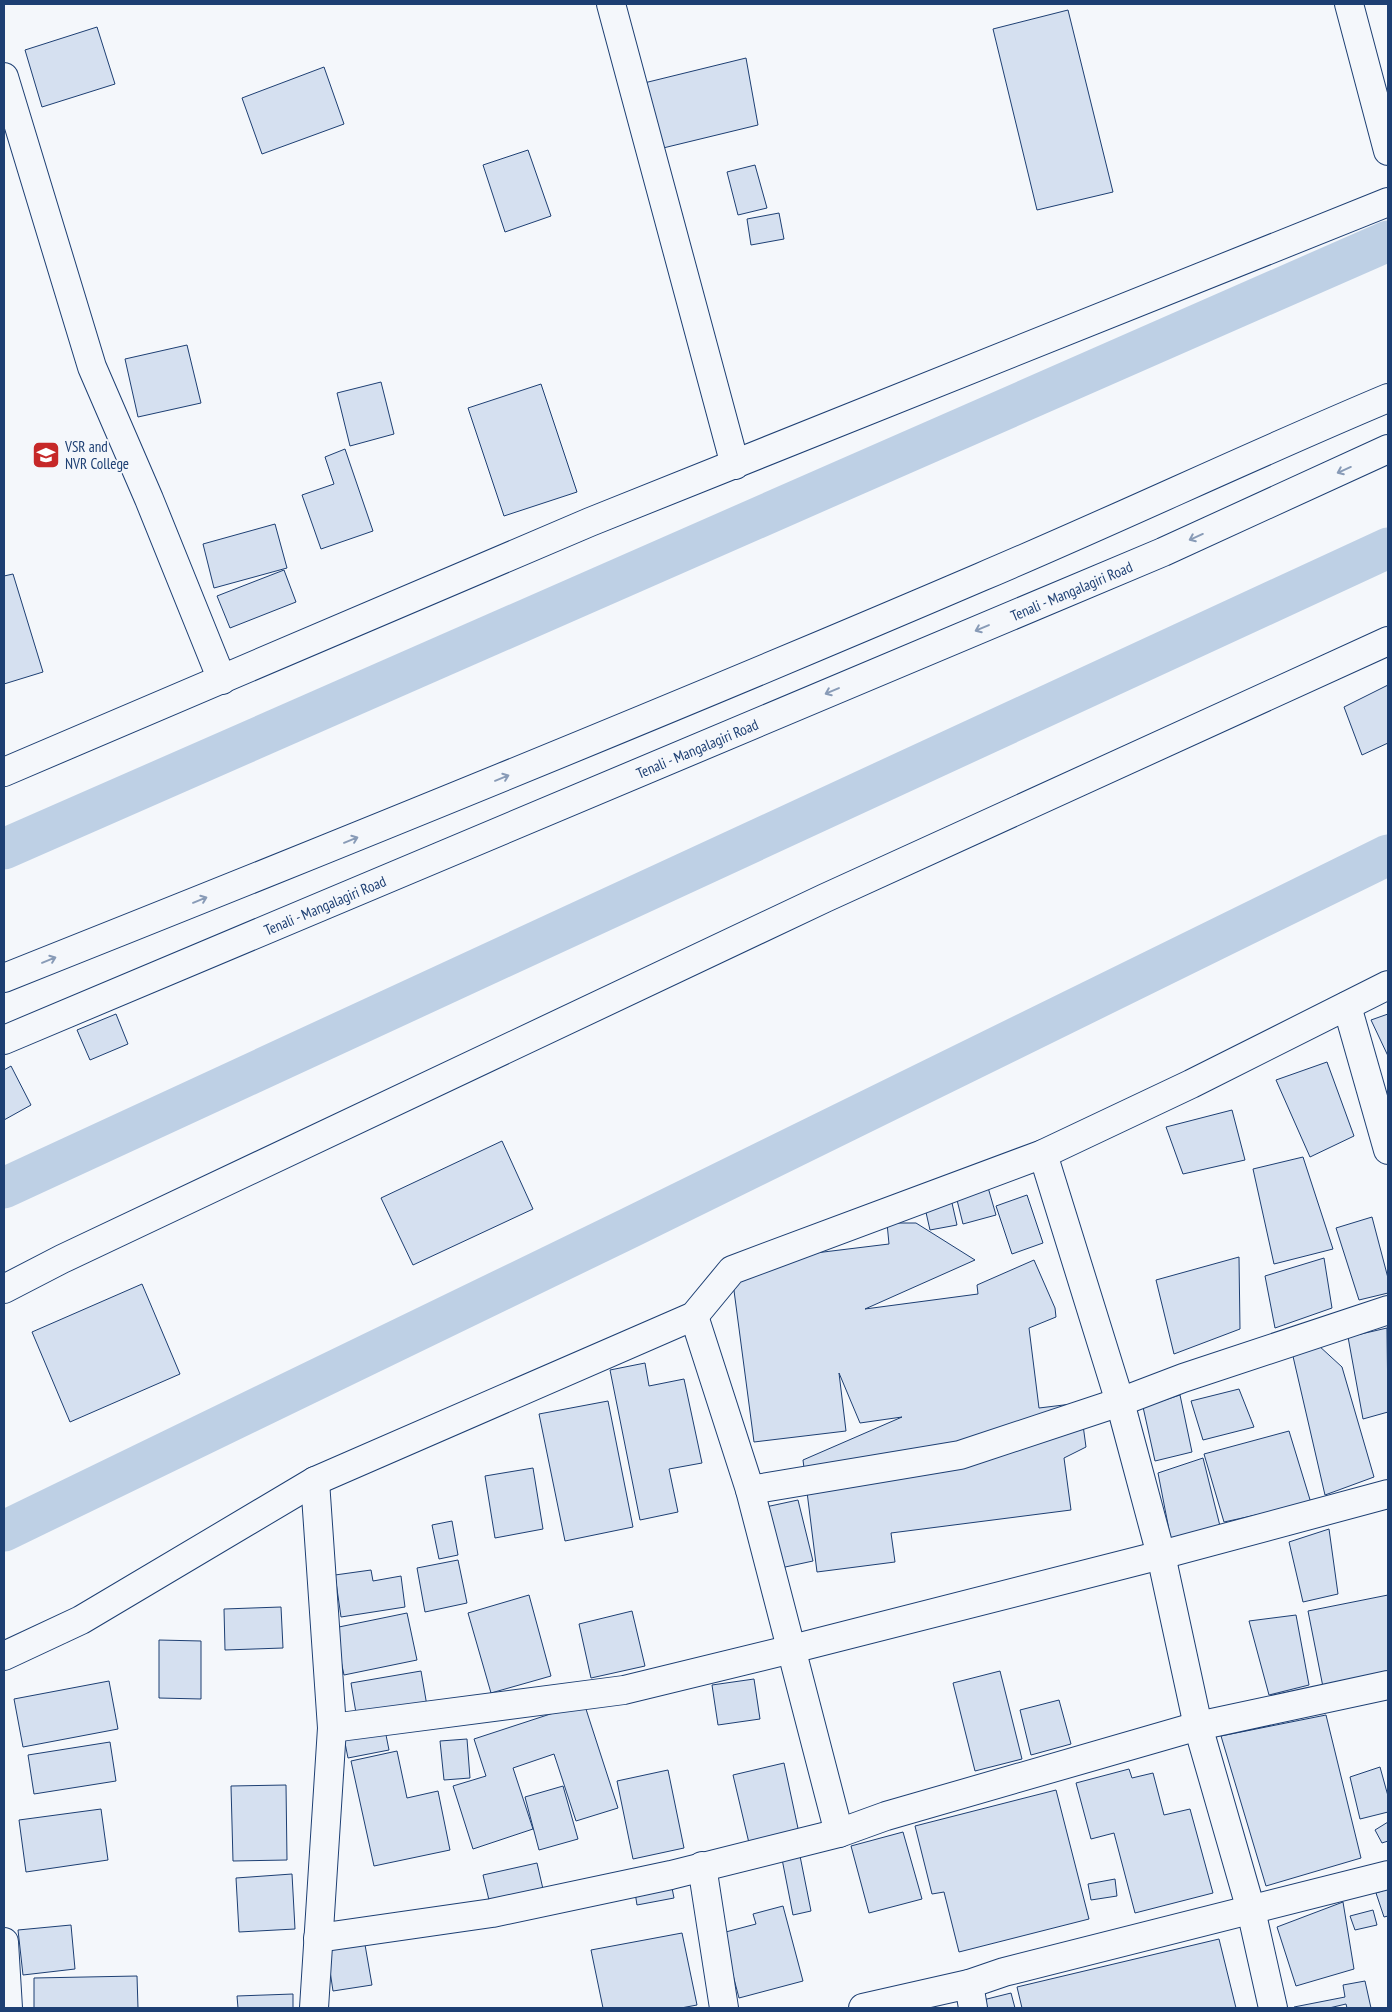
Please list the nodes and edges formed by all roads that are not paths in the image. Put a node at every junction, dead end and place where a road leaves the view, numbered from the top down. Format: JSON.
{"nodes":[{"id":1,"x":611,"y":4,"type":"edge"},
{"id":2,"x":1349,"y":4,"type":"edge"},
{"id":3,"x":4,"y":77,"type":"edge"},
{"id":4,"x":1388,"y":152,"type":"edge"},
{"id":5,"x":1388,"y":202,"type":"edge"},
{"id":6,"x":1388,"y":398,"type":"edge"},
{"id":7,"x":1388,"y":450,"type":"edge"},
{"id":8,"x":735,"y":465,"type":"junction"},
{"id":9,"x":1388,"y":641,"type":"edge"},
{"id":10,"x":222,"y":680,"type":"junction"},
{"id":11,"x":4,"y":772,"type":"edge"},
{"id":12,"x":4,"y":978,"type":"edge"},
{"id":13,"x":1388,"y":985,"type":"edge"},
{"id":14,"x":1347,"y":1006,"type":"junction"},
{"id":15,"x":4,"y":1040,"type":"edge"},
{"id":16,"x":1388,"y":1150,"type":"edge"},
{"id":17,"x":1043,"y":1154,"type":"junction"},
{"id":18,"x":4,"y":1289,"type":"edge"},
{"id":19,"x":1388,"y":1310,"type":"edge"},
{"id":20,"x":694,"y":1316,"type":"junction"},
{"id":21,"x":1120,"y":1402,"type":"junction"},
{"id":22,"x":316,"y":1481,"type":"junction"},
{"id":23,"x":750,"y":1490,"type":"junction"},
{"id":24,"x":1388,"y":1494,"type":"edge"},
{"id":25,"x":1161,"y":1555,"type":"junction"},
{"id":26,"x":792,"y":1649,"type":"junction"},
{"id":27,"x":4,"y":1656,"type":"edge"},
{"id":28,"x":1388,"y":1686,"type":"edge"},
{"id":29,"x":1198,"y":1726,"type":"junction"},
{"id":30,"x":332,"y":1728,"type":"junction"},
{"id":31,"x":839,"y":1833,"type":"junction"},
{"id":32,"x":702,"y":1866,"type":"junction"},
{"id":33,"x":1388,"y":1875,"type":"edge"},
{"id":34,"x":1251,"y":1910,"type":"junction"},
{"id":35,"x":318,"y":1938,"type":"junction"},
{"id":36,"x":4,"y":1942,"type":"edge"},
{"id":37,"x":971,"y":1996,"type":"edge"},
{"id":38,"x":8,"y":2008,"type":"edge"},
{"id":39,"x":314,"y":2008,"type":"edge"},
{"id":40,"x":724,"y":2008,"type":"edge"},
{"id":41,"x":862,"y":2008,"type":"edge"},
{"id":42,"x":1274,"y":2008,"type":"edge"}],
"edges":[{"from":1,"to":8,"type":"street"},
{"from":2,"to":4,"type":"street"},
{"from":3,"to":10,"type":"street"},
{"from":5,"to":8,"type":"street"},
{"from":12,"to":6,"type":"street","one_way":true},
{"from":7,"to":15,"type":"street","name":"Tenali - Mangalagiri Road","one_way":true},
{"from":8,"to":10,"type":"street"},
{"from":9,"to":18,"type":"street"},
{"from":10,"to":11,"type":"street"},
{"from":13,"to":14,"type":"street"},
{"from":14,"to":16,"type":"street"},
{"from":14,"to":17,"type":"street"},
{"from":17,"to":20,"type":"street"},
{"from":17,"to":21,"type":"street"},
{"from":19,"to":21,"type":"street"},
{"from":20,"to":22,"type":"street"},
{"from":20,"to":23,"type":"street"},
{"from":21,"to":23,"type":"street"},
{"from":21,"to":25,"type":"street"},
{"from":22,"to":27,"type":"street"},
{"from":22,"to":30,"type":"street"},
{"from":23,"to":26,"type":"street"},
{"from":24,"to":25,"type":"street"},
{"from":25,"to":26,"type":"street"},
{"from":25,"to":29,"type":"street"},
{"from":26,"to":30,"type":"street"},
{"from":26,"to":31,"type":"street"},
{"from":28,"to":29,"type":"street"},
{"from":29,"to":31,"type":"street"},
{"from":29,"to":34,"type":"street"},
{"from":30,"to":35,"type":"street"},
{"from":31,"to":32,"type":"street"},
{"from":32,"to":35,"type":"street"},
{"from":32,"to":40,"type":"street"},
{"from":33,"to":34,"type":"street"},
{"from":34,"to":37,"type":"street"},
{"from":34,"to":42,"type":"street"},
{"from":35,"to":39,"type":"street"},
{"from":36,"to":38,"type":"street"},
{"from":37,"to":41,"type":"street"}]}
